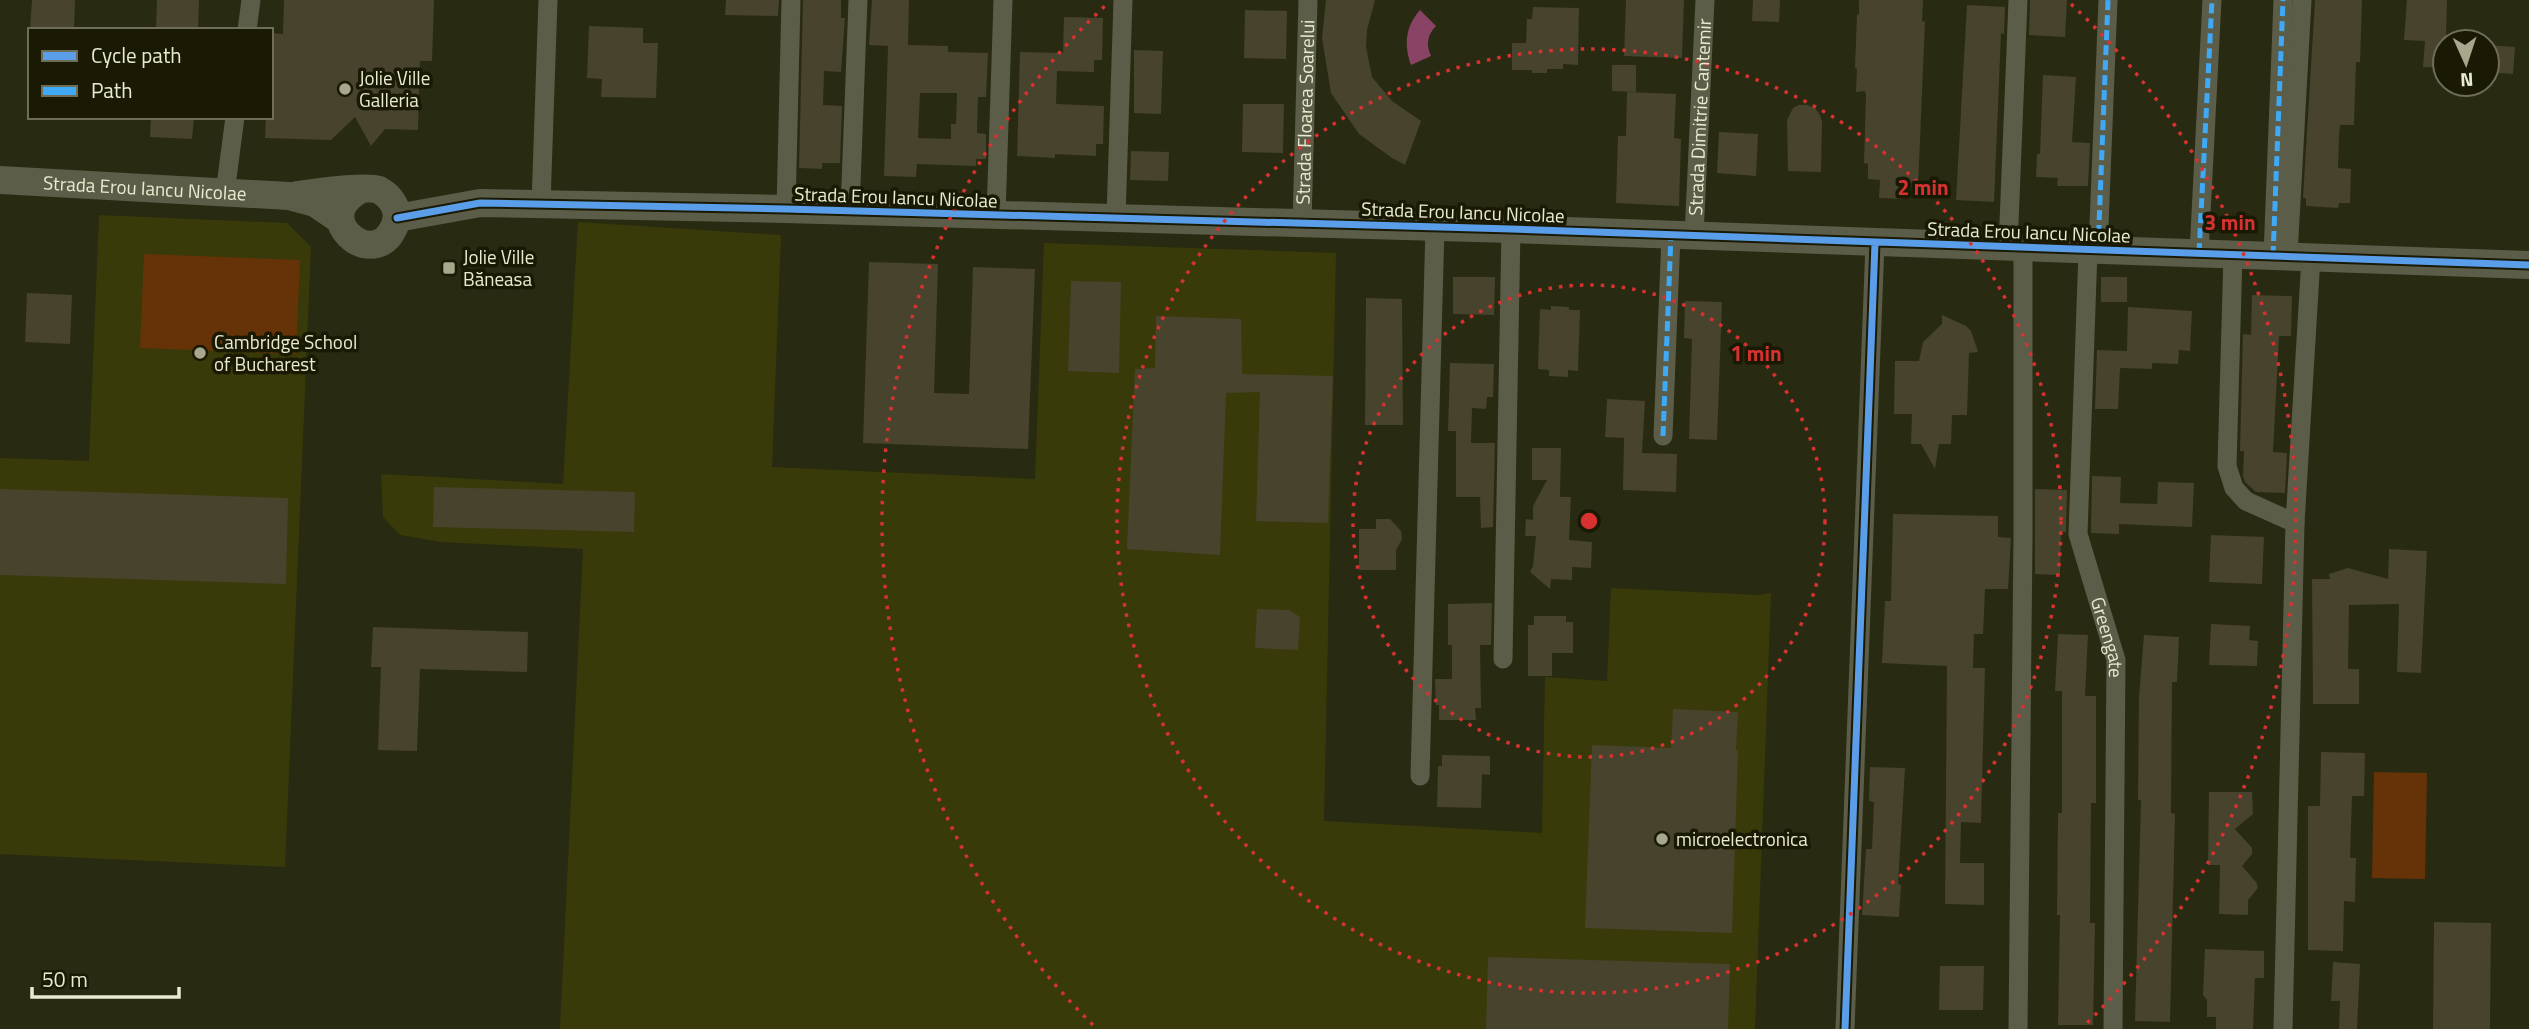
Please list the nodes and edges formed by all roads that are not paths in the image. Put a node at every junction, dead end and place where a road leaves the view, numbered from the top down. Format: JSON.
{"nodes":[{"id":1,"x":250,"y":0,"type":"edge"},
{"id":2,"x":548,"y":0,"type":"edge"},
{"id":3,"x":791,"y":0,"type":"edge"},
{"id":4,"x":858,"y":0,"type":"edge"},
{"id":5,"x":1003,"y":0,"type":"edge"},
{"id":6,"x":1123,"y":0,"type":"edge"},
{"id":7,"x":1308,"y":0,"type":"edge"},
{"id":8,"x":1704,"y":0,"type":"edge"},
{"id":9,"x":2018,"y":0,"type":"edge"},
{"id":10,"x":2108,"y":0,"type":"edge"},
{"id":11,"x":2212,"y":0,"type":"edge"},
{"id":12,"x":2283,"y":0,"type":"edge"},
{"id":13,"x":2302,"y":0,"type":"edge"},
{"id":14,"x":247,"y":28,"type":"edge"},
{"id":15,"x":235,"y":119,"type":"edge"},
{"id":16,"x":0,"y":180,"type":"edge"},
{"id":17,"x":225,"y":193,"type":"junction"},
{"id":18,"x":289,"y":196,"type":"junction"},
{"id":19,"x":381,"y":201,"type":"junction"},
{"id":20,"x":541,"y":204,"type":"junction"},
{"id":21,"x":786,"y":209,"type":"junction"},
{"id":22,"x":850,"y":211,"type":"junction"},
{"id":23,"x":996,"y":215,"type":"junction"},
{"id":24,"x":1116,"y":219,"type":"junction"},
{"id":25,"x":340,"y":220,"type":"junction"},
{"id":26,"x":1302,"y":223,"type":"junction"},
{"id":27,"x":1435,"y":227,"type":"junction"},
{"id":28,"x":1511,"y":229,"type":"junction"},
{"id":29,"x":1683,"y":235,"type":"junction"},
{"id":30,"x":1875,"y":243,"type":"junction"},
{"id":31,"x":2016,"y":248,"type":"junction"},
{"id":32,"x":2093,"y":250,"type":"junction"},
{"id":33,"x":2199,"y":253,"type":"junction"},
{"id":34,"x":2233,"y":254,"type":"junction"},
{"id":35,"x":2291,"y":256,"type":"junction"},
{"id":36,"x":2529,"y":265,"type":"edge"},
{"id":37,"x":1663,"y":436,"type":"dead end"},
{"id":38,"x":2295,"y":523,"type":"junction"},
{"id":39,"x":1503,"y":659,"type":"dead end"},
{"id":40,"x":1420,"y":776,"type":"dead end"},
{"id":41,"x":1845,"y":1029,"type":"edge"},
{"id":42,"x":2018,"y":1029,"type":"edge"},
{"id":43,"x":2113,"y":1029,"type":"edge"},
{"id":44,"x":2283,"y":1029,"type":"edge"}],
"edges":[{"from":1,"to":14,"type":"street"},
{"from":2,"to":20,"type":"street"},
{"from":3,"to":21,"type":"street"},
{"from":4,"to":22,"type":"street"},
{"from":5,"to":23,"type":"street"},
{"from":6,"to":24,"type":"street"},
{"from":7,"to":26,"type":"street","name":"Strada Floarea Soarelui"},
{"from":8,"to":29,"type":"street","name":"Strada Dimitrie Cantemir"},
{"from":9,"to":31,"type":"street"},
{"from":10,"to":32,"type":"street","name":"Greengate"},
{"from":11,"to":33,"type":"street"},
{"from":12,"to":35,"type":"street"},
{"from":13,"to":35,"type":"street"},
{"from":15,"to":17,"type":"street"},
{"from":16,"to":17,"type":"street","name":"Strada Erou Iancu Nicolae"},
{"from":17,"to":18,"type":"street","name":"Strada Erou Iancu Nicolae"},
{"from":18,"to":19,"type":"street","name":"Strada Erou Iancu Nicolae"},
{"from":18,"to":25,"type":"street","name":"Strada Erou Iancu Nicolae"},
{"from":19,"to":20,"type":"street","name":"Strada Erou Iancu Nicolae"},
{"from":19,"to":25,"type":"street"},
{"from":19,"to":25,"type":"street","name":"Strada Erou Iancu Nicolae"},
{"from":20,"to":21,"type":"street","name":"Strada Erou Iancu Nicolae"},
{"from":21,"to":22,"type":"street","name":"Strada Erou Iancu Nicolae"},
{"from":22,"to":23,"type":"street","name":"Strada Erou Iancu Nicolae"},
{"from":23,"to":24,"type":"street","name":"Strada Erou Iancu Nicolae"},
{"from":24,"to":26,"type":"street","name":"Strada Erou Iancu Nicolae"},
{"from":26,"to":27,"type":"street","name":"Strada Erou Iancu Nicolae"},
{"from":27,"to":28,"type":"street","name":"Strada Erou Iancu Nicolae"},
{"from":27,"to":40,"type":"street"},
{"from":28,"to":29,"type":"street","name":"Strada Erou Iancu Nicolae"},
{"from":28,"to":39,"type":"street"},
{"from":29,"to":30,"type":"street","name":"Strada Erou Iancu Nicolae"},
{"from":29,"to":37,"type":"street","name":"Strada Dimitrie Cantemir"},
{"from":30,"to":31,"type":"street","name":"Strada Erou Iancu Nicolae"},
{"from":30,"to":41,"type":"street"},
{"from":31,"to":32,"type":"street","name":"Strada Erou Iancu Nicolae"},
{"from":31,"to":42,"type":"street"},
{"from":32,"to":33,"type":"street","name":"Strada Erou Iancu Nicolae"},
{"from":32,"to":43,"type":"street","name":"Greengate"},
{"from":33,"to":34,"type":"street","name":"Strada Erou Iancu Nicolae"},
{"from":34,"to":35,"type":"street","name":"Strada Erou Iancu Nicolae"},
{"from":34,"to":38,"type":"street"},
{"from":35,"to":36,"type":"street","name":"Strada Erou Iancu Nicolae"},
{"from":35,"to":38,"type":"street"},
{"from":38,"to":44,"type":"street"}]}
